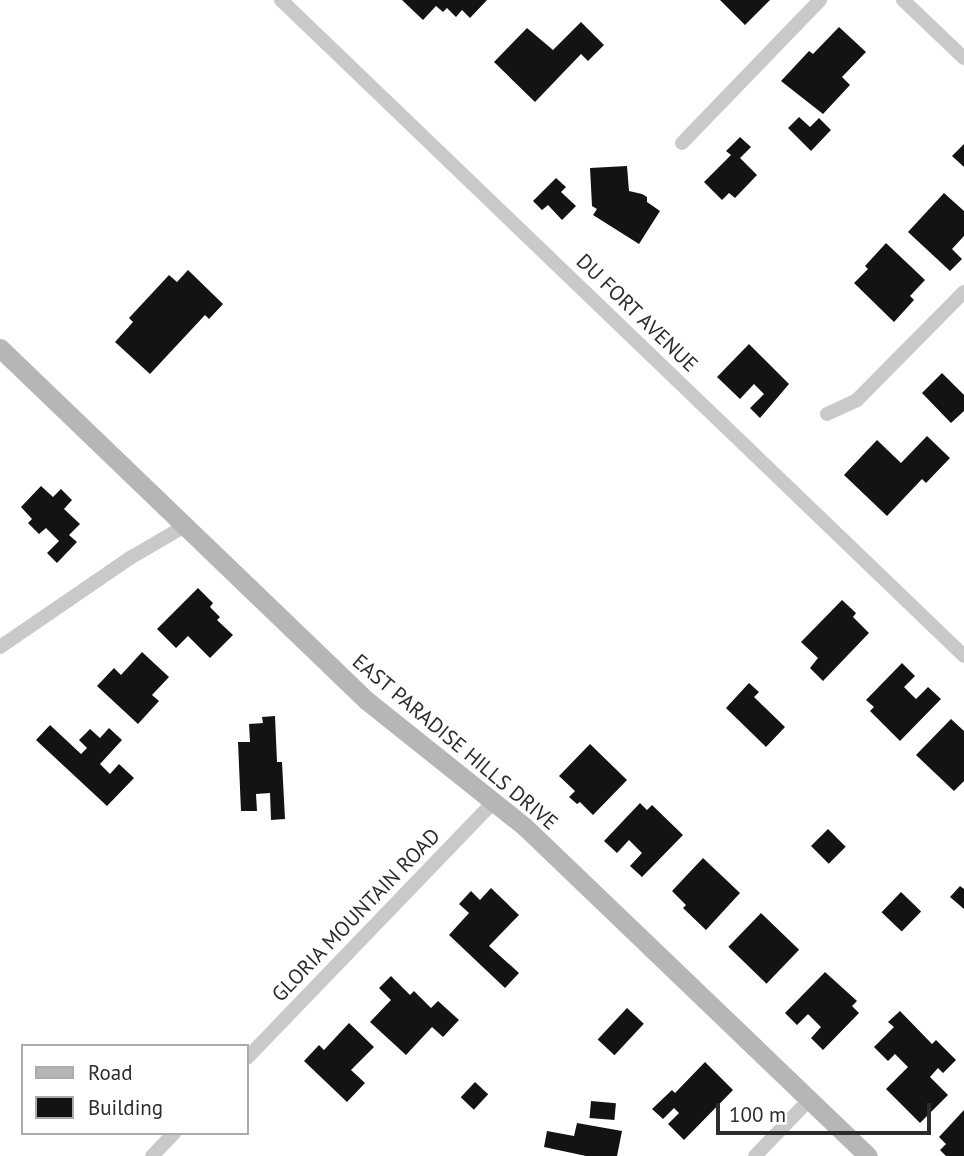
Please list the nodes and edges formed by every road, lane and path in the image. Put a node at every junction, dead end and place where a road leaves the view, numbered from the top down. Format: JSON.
{"nodes":[{"id":1,"x":281,"y":0,"type":"edge"},
{"id":2,"x":820,"y":0,"type":"edge"},
{"id":3,"x":903,"y":0,"type":"edge"},
{"id":4,"x":964,"y":58,"type":"edge"},
{"id":5,"x":682,"y":143,"type":"dead end"},
{"id":6,"x":964,"y":292,"type":"edge"},
{"id":7,"x":0,"y":340,"type":"edge"},
{"id":8,"x":7,"y":355,"type":"edge"},
{"id":9,"x":827,"y":414,"type":"dead end"},
{"id":10,"x":185,"y":526,"type":"junction"},
{"id":11,"x":0,"y":647,"type":"edge"},
{"id":12,"x":964,"y":656,"type":"edge"},
{"id":13,"x":495,"y":800,"type":"junction"},
{"id":14,"x":248,"y":1057,"type":"edge"},
{"id":15,"x":809,"y":1100,"type":"junction"},
{"id":16,"x":172,"y":1135,"type":"edge"},
{"id":17,"x":152,"y":1156,"type":"edge"},
{"id":18,"x":755,"y":1156,"type":"edge"},
{"id":19,"x":868,"y":1156,"type":"edge"}],
"edges":[{"from":1,"to":12,"type":"street","name":"DU FORT AVENUE"},
{"from":2,"to":5,"type":"street"},
{"from":3,"to":4,"type":"street"},
{"from":6,"to":9,"type":"street"},
{"from":7,"to":8,"type":"main road","name":"EAST PARADISE HILLS DRIVE"},
{"from":8,"to":10,"type":"main road","name":"EAST PARADISE HILLS DRIVE"},
{"from":10,"to":11,"type":"street"},
{"from":10,"to":13,"type":"main road","name":"EAST PARADISE HILLS DRIVE"},
{"from":13,"to":14,"type":"street","name":"GLORIA MOUNTAIN ROAD"},
{"from":13,"to":15,"type":"main road","name":"EAST PARADISE HILLS DRIVE"},
{"from":15,"to":18,"type":"street"},
{"from":15,"to":19,"type":"main road","name":"EAST PARADISE HILLS DRIVE"},
{"from":16,"to":17,"type":"street"}]}
